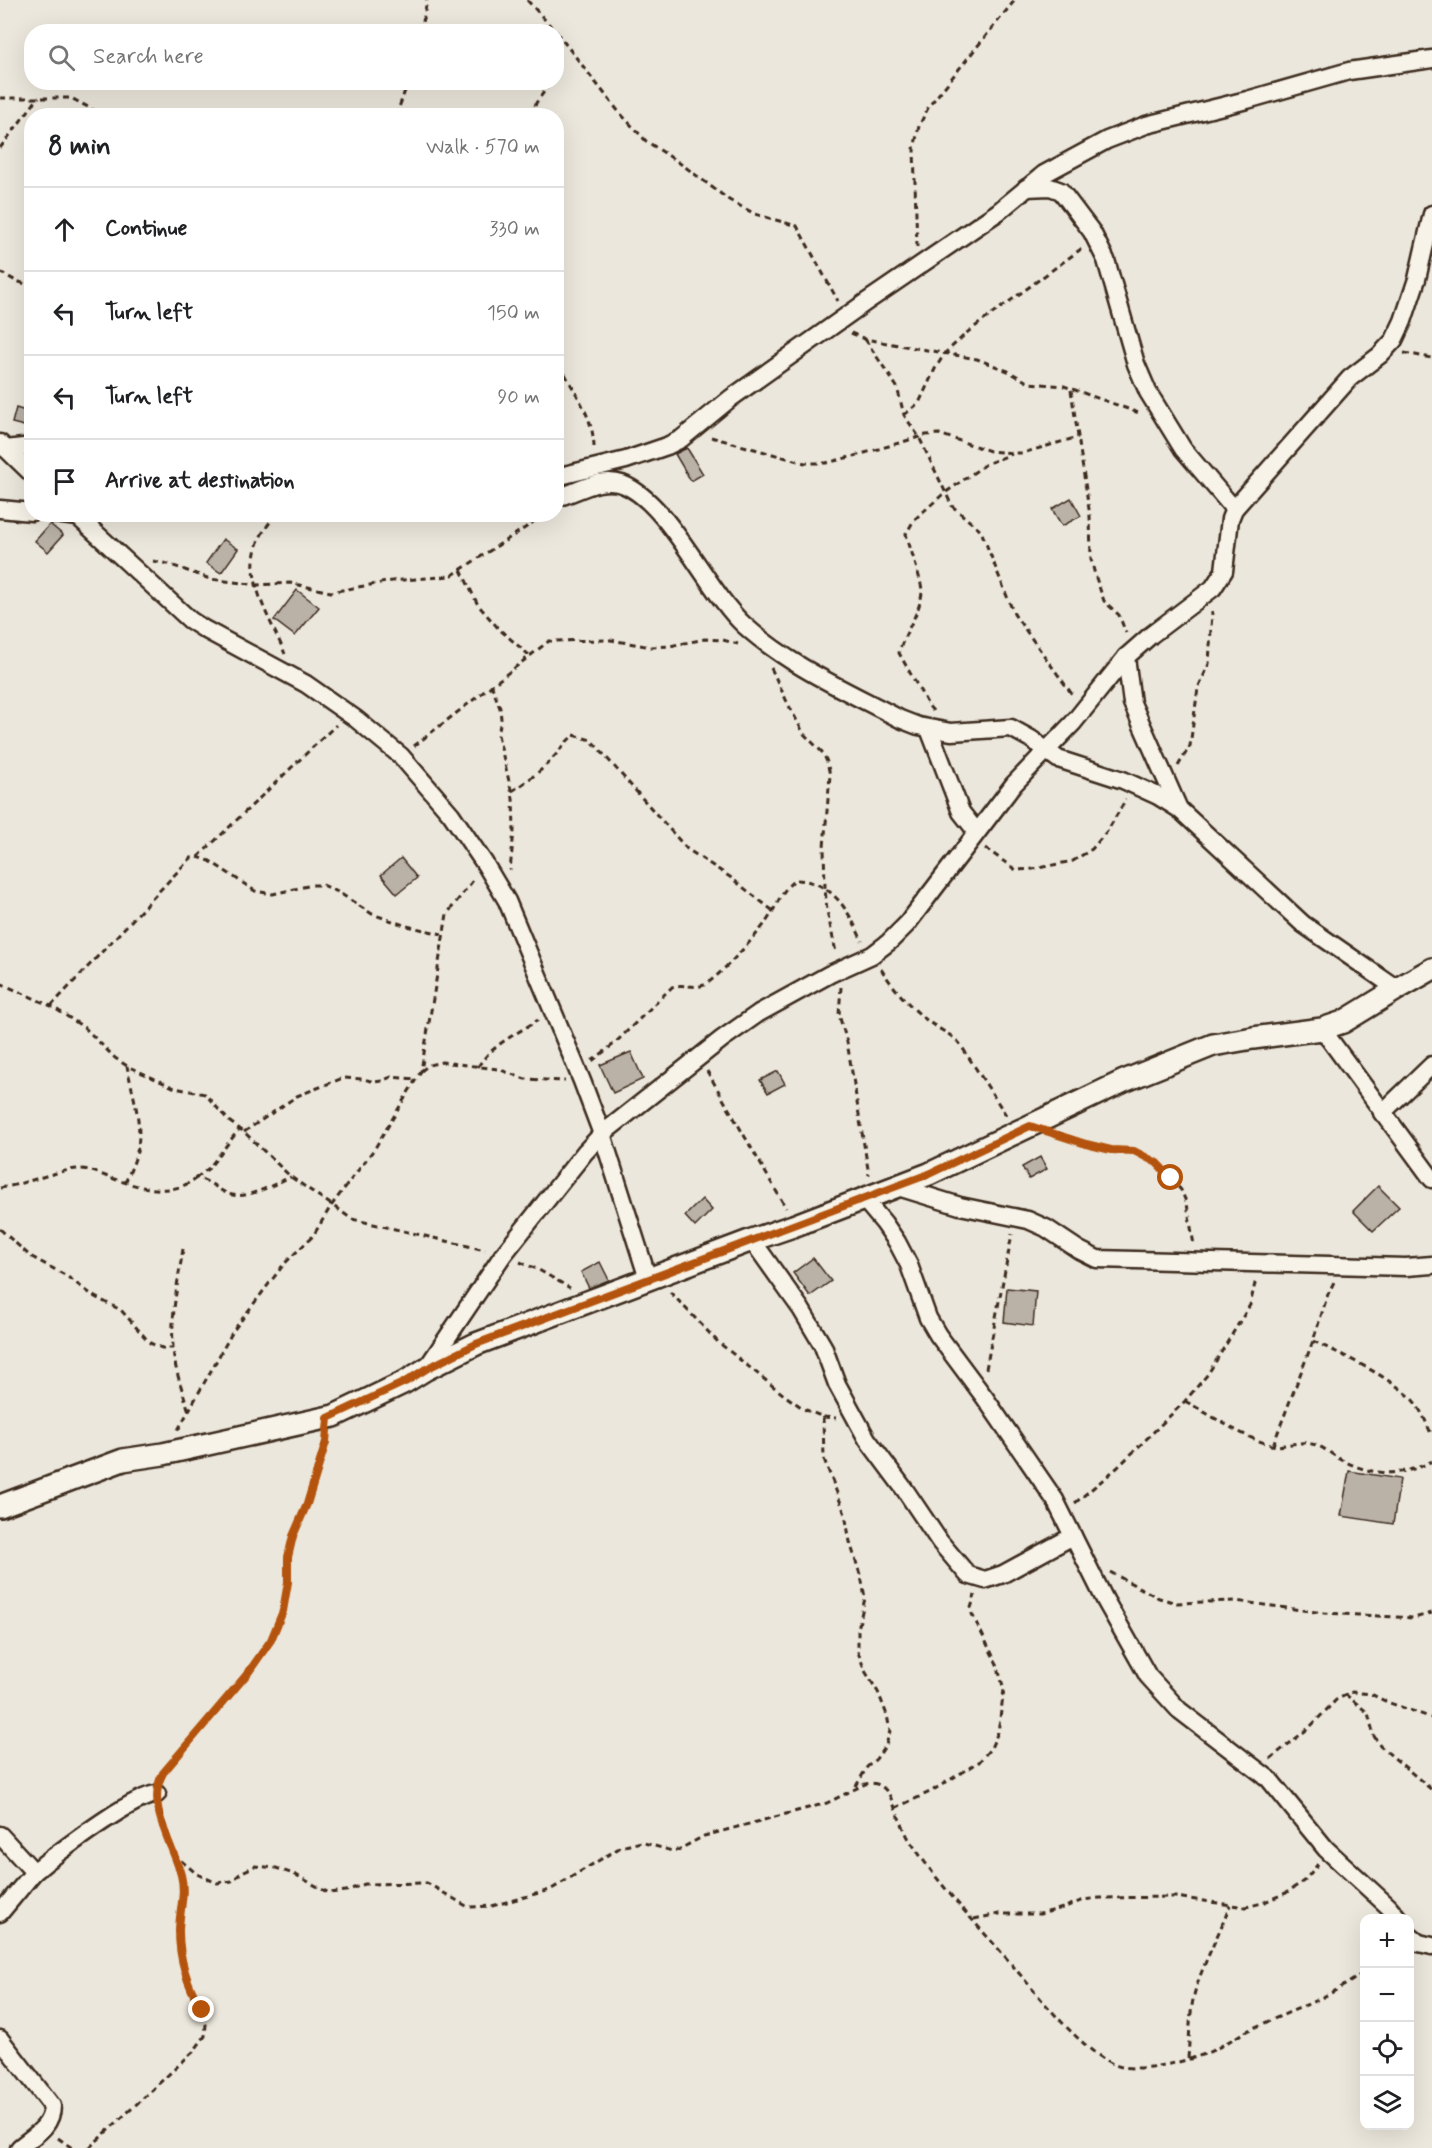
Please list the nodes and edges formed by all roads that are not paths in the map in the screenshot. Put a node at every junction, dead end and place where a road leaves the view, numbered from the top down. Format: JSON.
{"nodes":[{"id":1,"x":1432,"y":59,"type":"edge"},
{"id":2,"x":1026,"y":188,"type":"junction"},
{"id":3,"x":1432,"y":214,"type":"edge"},
{"id":4,"x":3,"y":446,"type":"edge"},
{"id":5,"x":24,"y":446,"type":"edge"},
{"id":6,"x":24,"y":466,"type":"edge"},
{"id":7,"x":564,"y":475,"type":"edge"},
{"id":8,"x":564,"y":495,"type":"edge"},
{"id":9,"x":0,"y":509,"type":"edge"},
{"id":10,"x":1234,"y":509,"type":"junction"},
{"id":11,"x":24,"y":511,"type":"edge"},
{"id":12,"x":83,"y":522,"type":"edge"},
{"id":13,"x":1130,"y":652,"type":"junction"},
{"id":14,"x":929,"y":729,"type":"junction"},
{"id":15,"x":1046,"y":751,"type":"junction"},
{"id":16,"x":1179,"y":808,"type":"junction"},
{"id":17,"x":974,"y":834,"type":"junction"},
{"id":18,"x":1432,"y":969,"type":"edge"},
{"id":19,"x":1397,"y":988,"type":"junction"},
{"id":20,"x":1322,"y":1029,"type":"junction"},
{"id":21,"x":1432,"y":1065,"type":"edge"},
{"id":22,"x":1382,"y":1113,"type":"junction"},
{"id":23,"x":602,"y":1134,"type":"junction"},
{"id":24,"x":1432,"y":1179,"type":"edge"},
{"id":25,"x":895,"y":1186,"type":"junction"},
{"id":26,"x":867,"y":1196,"type":"junction"},
{"id":27,"x":752,"y":1240,"type":"junction"},
{"id":28,"x":1432,"y":1265,"type":"edge"},
{"id":29,"x":651,"y":1278,"type":"junction"},
{"id":30,"x":426,"y":1369,"type":"junction"},
{"id":31,"x":0,"y":1506,"type":"edge"},
{"id":32,"x":1073,"y":1536,"type":"junction"},
{"id":33,"x":157,"y":1794,"type":"road end"},
{"id":34,"x":0,"y":1835,"type":"edge"},
{"id":35,"x":33,"y":1872,"type":"junction"},
{"id":36,"x":0,"y":1913,"type":"edge"},
{"id":37,"x":1395,"y":1914,"type":"edge"},
{"id":38,"x":1414,"y":1939,"type":"edge"},
{"id":39,"x":1432,"y":1946,"type":"edge"},
{"id":40,"x":0,"y":2039,"type":"edge"},
{"id":41,"x":19,"y":2148,"type":"edge"}],
"edges":[{"from":1,"to":2,"type":"street"},
{"from":2,"to":7,"type":"street"},
{"from":2,"to":10,"type":"street"},
{"from":3,"to":10,"type":"street"},
{"from":4,"to":5,"type":"street"},
{"from":4,"to":6,"type":"street"},
{"from":8,"to":14,"type":"street"},
{"from":9,"to":11,"type":"street"},
{"from":10,"to":13,"type":"street"},
{"from":12,"to":23,"type":"street"},
{"from":13,"to":15,"type":"street"},
{"from":13,"to":16,"type":"street"},
{"from":14,"to":15,"type":"street"},
{"from":14,"to":17,"type":"street"},
{"from":15,"to":16,"type":"street"},
{"from":15,"to":17,"type":"street"},
{"from":16,"to":19,"type":"street"},
{"from":17,"to":23,"type":"street"},
{"from":18,"to":19,"type":"street"},
{"from":19,"to":20,"type":"street"},
{"from":20,"to":22,"type":"street"},
{"from":20,"to":25,"type":"street"},
{"from":21,"to":22,"type":"street"},
{"from":22,"to":24,"type":"street"},
{"from":23,"to":29,"type":"street"},
{"from":23,"to":30,"type":"street"},
{"from":25,"to":26,"type":"street"},
{"from":25,"to":28,"type":"street"},
{"from":26,"to":27,"type":"street"},
{"from":26,"to":32,"type":"street"},
{"from":27,"to":29,"type":"street"},
{"from":27,"to":32,"type":"street"},
{"from":29,"to":30,"type":"street"},
{"from":30,"to":31,"type":"street"},
{"from":32,"to":37,"type":"street"},
{"from":33,"to":35,"type":"street"},
{"from":34,"to":35,"type":"street"},
{"from":35,"to":36,"type":"street"},
{"from":38,"to":39,"type":"street"},
{"from":40,"to":41,"type":"street"}]}
